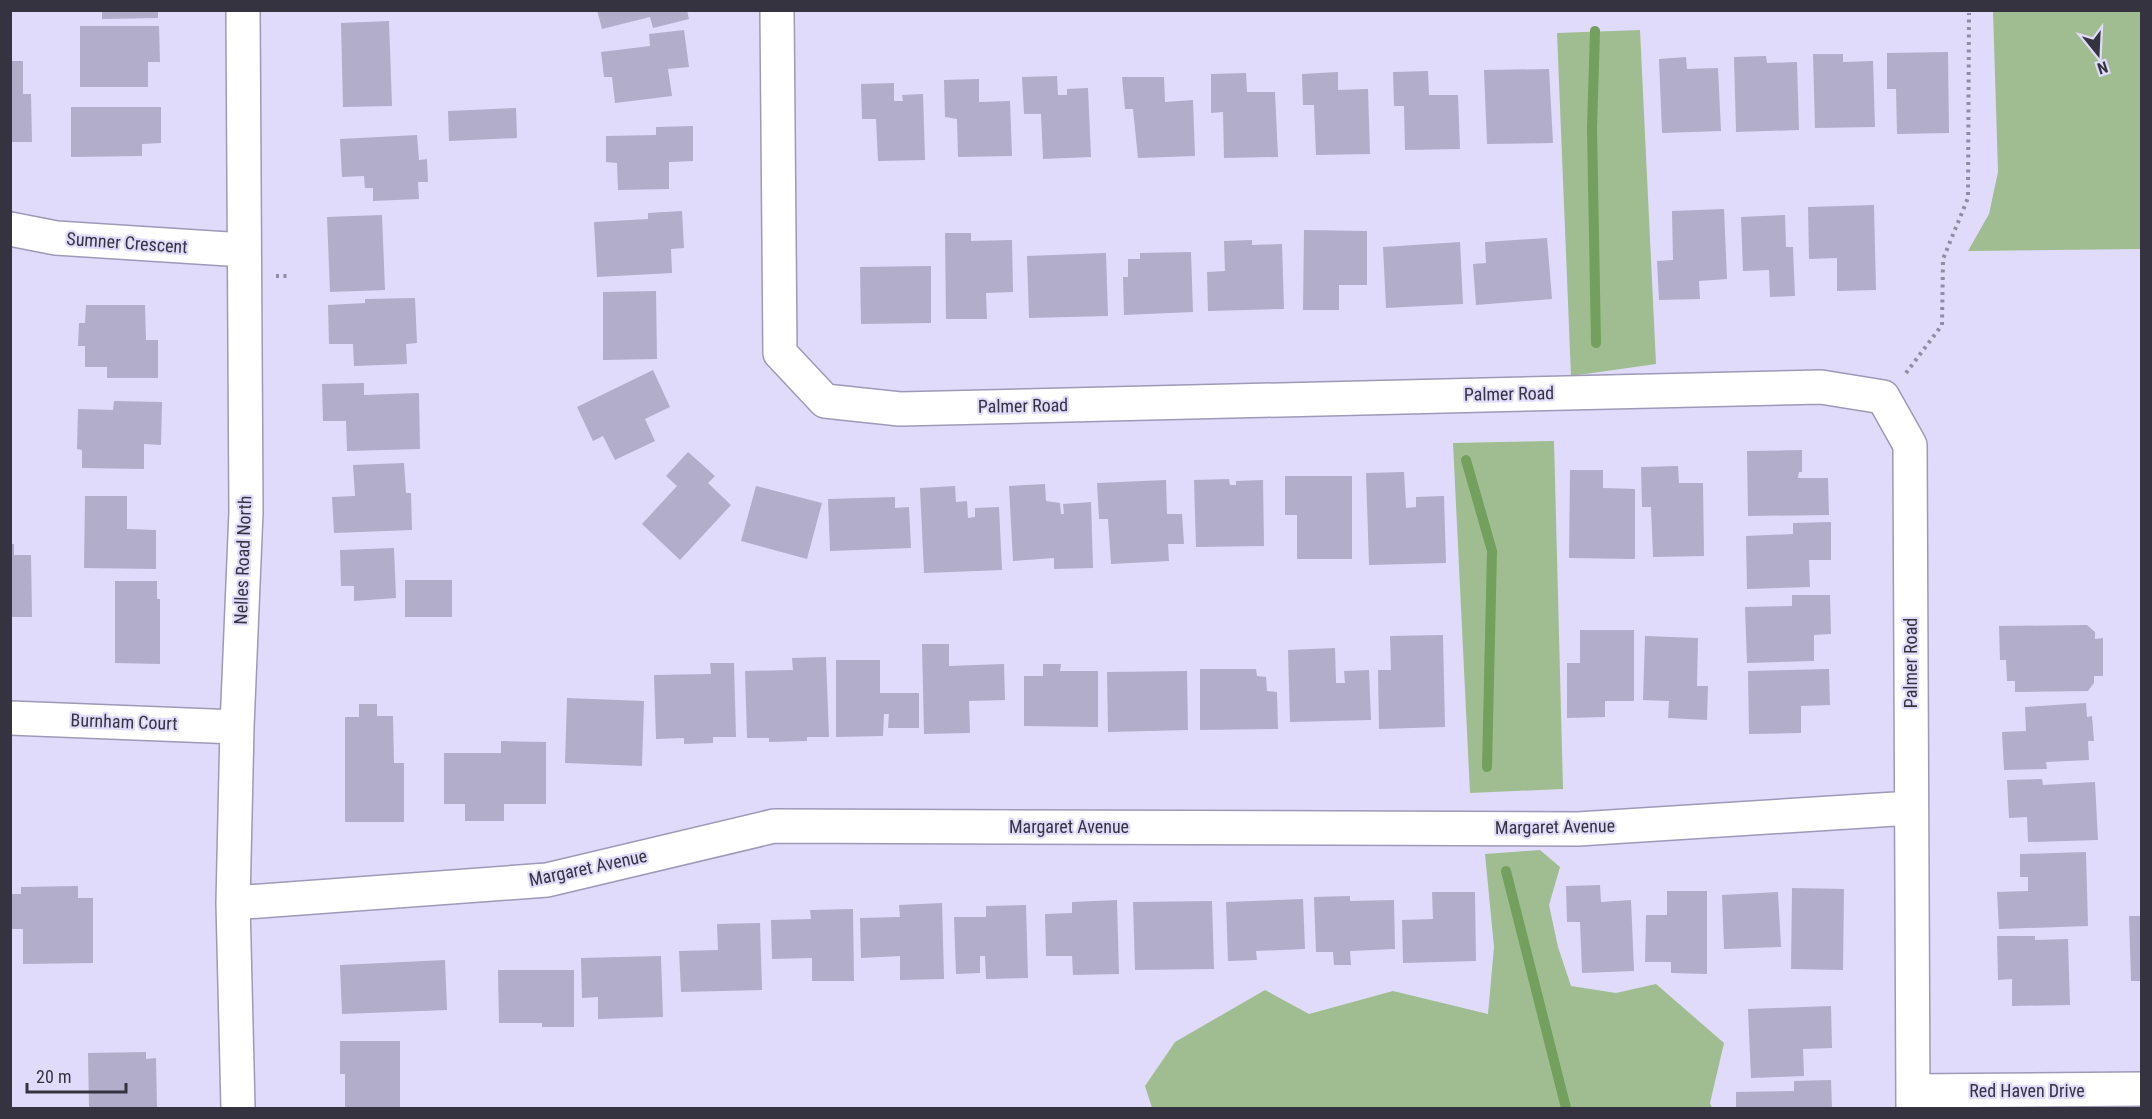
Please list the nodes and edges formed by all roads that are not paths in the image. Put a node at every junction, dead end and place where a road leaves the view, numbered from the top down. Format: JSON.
{"nodes":[{"id":1,"x":243,"y":10,"type":"edge"},
{"id":2,"x":777,"y":10,"type":"edge"},
{"id":3,"x":10,"y":229,"type":"edge"},
{"id":4,"x":244,"y":250,"type":"junction"},
{"id":5,"x":10,"y":718,"type":"edge"},
{"id":6,"x":237,"y":727,"type":"junction"},
{"id":7,"x":1911,"y":808,"type":"junction"},
{"id":8,"x":233,"y":903,"type":"junction"},
{"id":9,"x":2142,"y":1089,"type":"edge"},
{"id":10,"x":1913,"y":1100,"type":"edge"},
{"id":11,"x":238,"y":1108,"type":"edge"}],
"edges":[{"from":1,"to":4,"type":"street","name":"Nelles Road North"},
{"from":2,"to":7,"type":"street","name":"Palmer Road"},
{"from":3,"to":4,"type":"street","name":"Sumner Crescent"},
{"from":4,"to":6,"type":"street","name":"Nelles Road North"},
{"from":5,"to":6,"type":"street","name":"Burnham Court"},
{"from":6,"to":8,"type":"street","name":"Nelles Road North"},
{"from":7,"to":8,"type":"street","name":"Margaret Avenue"},
{"from":7,"to":10,"type":"street","name":"Palmer Road"},
{"from":8,"to":11,"type":"street","name":"Nelles Road North"},
{"from":9,"to":10,"type":"street","name":"Red Haven Drive"}]}
